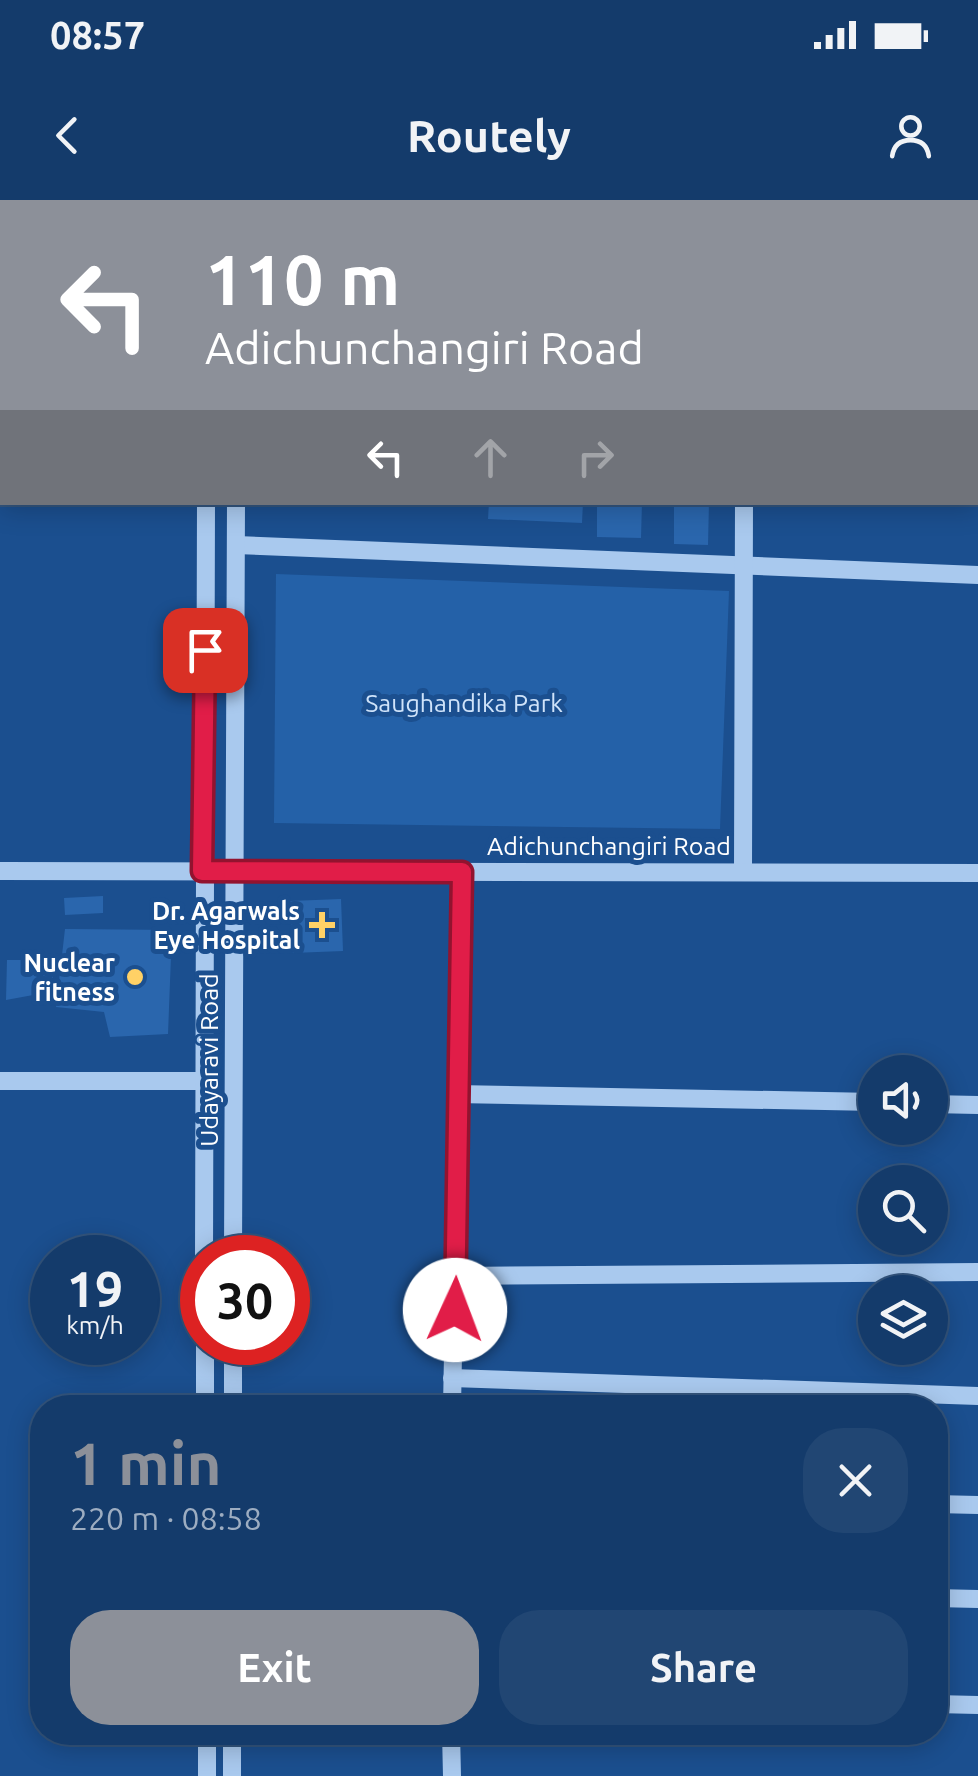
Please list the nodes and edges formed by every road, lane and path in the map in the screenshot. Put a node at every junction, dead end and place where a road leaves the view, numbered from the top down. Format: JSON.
{"nodes":[{"id":1,"x":206,"y":505,"type":"edge"},
{"id":2,"x":236,"y":505,"type":"edge"},
{"id":3,"x":744,"y":505,"type":"edge"},
{"id":4,"x":236,"y":545,"type":"junction"},
{"id":5,"x":743,"y":566,"type":"junction"},
{"id":6,"x":978,"y":575,"type":"edge"},
{"id":7,"x":234,"y":870,"type":"junction"},
{"id":8,"x":743,"y":870,"type":"junction"},
{"id":9,"x":0,"y":871,"type":"edge"},
{"id":10,"x":202,"y":871,"type":"junction"},
{"id":11,"x":462,"y":872,"type":"junction"},
{"id":12,"x":978,"y":873,"type":"edge"},
{"id":13,"x":0,"y":1080,"type":"edge"},
{"id":14,"x":203,"y":1082,"type":"junction"},
{"id":15,"x":455,"y":1094,"type":"junction"},
{"id":16,"x":858,"y":1102,"type":"edge"},
{"id":17,"x":948,"y":1104,"type":"edge"},
{"id":18,"x":978,"y":1104,"type":"edge"},
{"id":19,"x":204,"y":1235,"type":"edge"},
{"id":20,"x":233,"y":1235,"type":"edge"},
{"id":21,"x":978,"y":1272,"type":"edge"},
{"id":22,"x":456,"y":1276,"type":"junction"},
{"id":23,"x":205,"y":1365,"type":"edge"},
{"id":24,"x":233,"y":1365,"type":"edge"},
{"id":25,"x":452,"y":1378,"type":"junction"},
{"id":26,"x":205,"y":1395,"type":"edge"},
{"id":27,"x":233,"y":1395,"type":"edge"},
{"id":28,"x":452,"y":1395,"type":"edge"},
{"id":29,"x":978,"y":1396,"type":"edge"},
{"id":30,"x":948,"y":1504,"type":"edge"},
{"id":31,"x":978,"y":1504,"type":"edge"},
{"id":32,"x":948,"y":1598,"type":"edge"},
{"id":33,"x":978,"y":1599,"type":"edge"},
{"id":34,"x":948,"y":1704,"type":"edge"},
{"id":35,"x":978,"y":1705,"type":"edge"},
{"id":36,"x":207,"y":1745,"type":"edge"},
{"id":37,"x":232,"y":1745,"type":"edge"},
{"id":38,"x":452,"y":1745,"type":"edge"},
{"id":39,"x":208,"y":1776,"type":"edge"},
{"id":40,"x":232,"y":1776,"type":"edge"},
{"id":41,"x":452,"y":1776,"type":"edge"}],
"edges":[{"from":1,"to":10,"type":"street"},
{"from":2,"to":4,"type":"street","name":"Udayaravi Road"},
{"from":3,"to":5,"type":"street"},
{"from":4,"to":5,"type":"street"},
{"from":4,"to":7,"type":"street","name":"Udayaravi Road"},
{"from":5,"to":6,"type":"street"},
{"from":5,"to":8,"type":"street"},
{"from":7,"to":10,"type":"street","name":"Adichunchangiri Road"},
{"from":7,"to":11,"type":"street","name":"Adichunchangiri Road"},
{"from":7,"to":20,"type":"street","name":"Udayaravi Road"},
{"from":8,"to":11,"type":"street","name":"Adichunchangiri Road"},
{"from":8,"to":12,"type":"street","name":"Adichunchangiri Road"},
{"from":9,"to":10,"type":"street","name":"Adichunchangiri Road"},
{"from":10,"to":14,"type":"street"},
{"from":11,"to":15,"type":"street"},
{"from":13,"to":14,"type":"street"},
{"from":14,"to":19,"type":"street"},
{"from":15,"to":16,"type":"street"},
{"from":15,"to":22,"type":"street"},
{"from":17,"to":18,"type":"street"},
{"from":21,"to":22,"type":"street"},
{"from":22,"to":25,"type":"street"},
{"from":23,"to":26,"type":"street"},
{"from":24,"to":27,"type":"street"},
{"from":25,"to":28,"type":"street"},
{"from":25,"to":29,"type":"street"},
{"from":30,"to":31,"type":"street"},
{"from":32,"to":33,"type":"street"},
{"from":34,"to":35,"type":"street"},
{"from":36,"to":39,"type":"street"},
{"from":37,"to":40,"type":"street"},
{"from":38,"to":41,"type":"street"}]}
